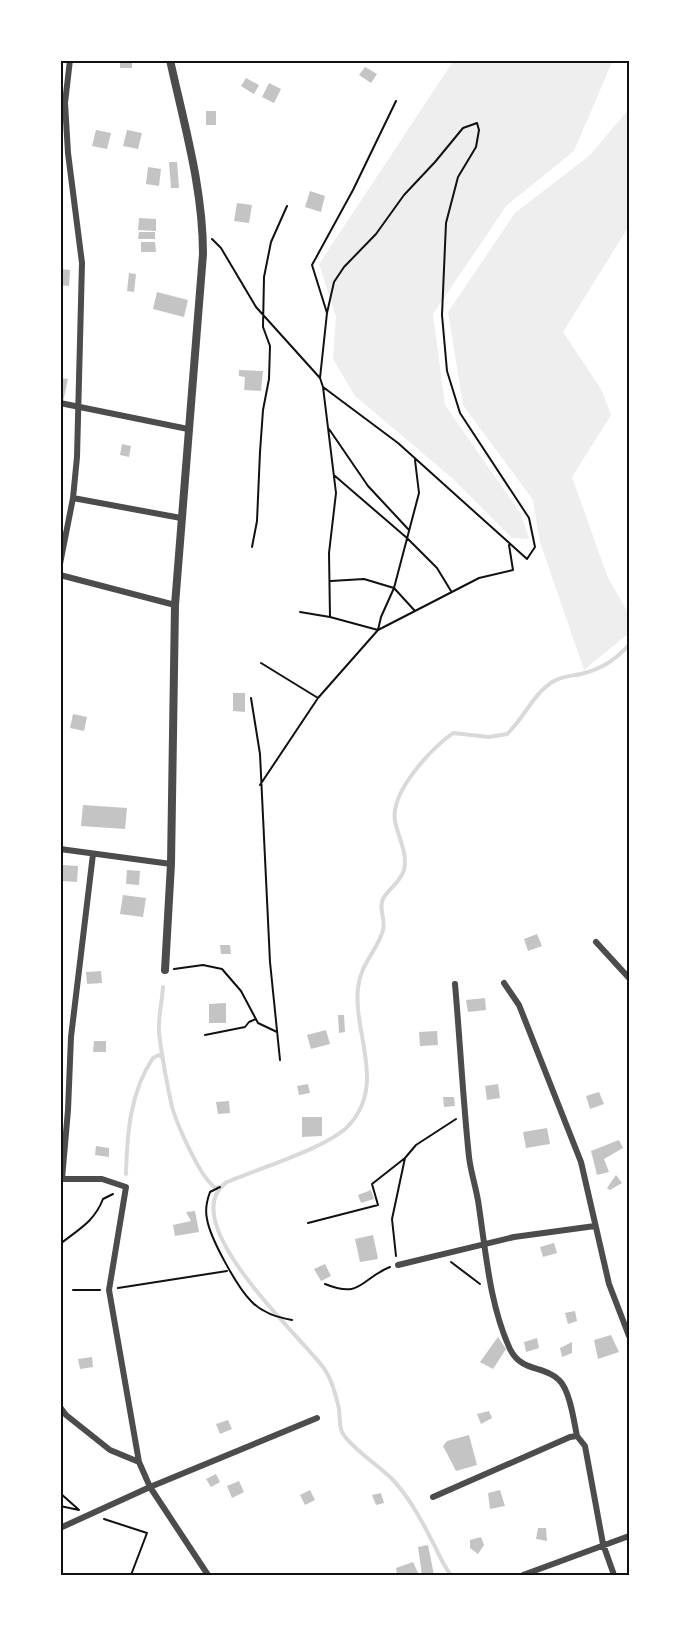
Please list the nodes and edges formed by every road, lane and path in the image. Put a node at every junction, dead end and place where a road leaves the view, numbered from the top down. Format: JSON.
{"nodes":[{"id":1,"x":70,"y":60,"type":"edge"},
{"id":2,"x":170,"y":60,"type":"edge"},
{"id":3,"x":396,"y":101,"type":"dead end"},
{"id":4,"x":287,"y":206,"type":"dead end"},
{"id":5,"x":203,"y":231,"type":"junction"},
{"id":6,"x":327,"y":313,"type":"junction"},
{"id":7,"x":262,"y":314,"type":"junction"},
{"id":8,"x":320,"y":378,"type":"junction"},
{"id":9,"x":323,"y":387,"type":"junction"},
{"id":10,"x":60,"y":403,"type":"edge"},
{"id":11,"x":77,"y":407,"type":"junction"},
{"id":12,"x":327,"y":427,"type":"junction"},
{"id":13,"x":188,"y":429,"type":"junction"},
{"id":14,"x":415,"y":458,"type":"junction"},
{"id":15,"x":335,"y":476,"type":"junction"},
{"id":16,"x":73,"y":498,"type":"junction"},
{"id":17,"x":181,"y":518,"type":"junction"},
{"id":18,"x":409,"y":531,"type":"junction"},
{"id":19,"x":407,"y":538,"type":"junction"},
{"id":20,"x":509,"y":543,"type":"junction"},
{"id":21,"x":252,"y":547,"type":"dead end"},
{"id":22,"x":60,"y":564,"type":"edge"},
{"id":23,"x":60,"y":575,"type":"edge"},
{"id":24,"x":331,"y":581,"type":"junction"},
{"id":25,"x":394,"y":588,"type":"junction"},
{"id":26,"x":451,"y":591,"type":"junction"},
{"id":27,"x":175,"y":605,"type":"junction"},
{"id":28,"x":415,"y":611,"type":"junction"},
{"id":29,"x":300,"y":612,"type":"dead end"},
{"id":30,"x":330,"y":617,"type":"junction"},
{"id":31,"x":378,"y":630,"type":"junction"},
{"id":32,"x":261,"y":663,"type":"dead end"},
{"id":33,"x":251,"y":698,"type":"dead end"},
{"id":34,"x":318,"y":698,"type":"junction"},
{"id":35,"x":260,"y":785,"type":"junction"},
{"id":36,"x":60,"y":849,"type":"edge"},
{"id":37,"x":93,"y":854,"type":"junction"},
{"id":38,"x":171,"y":864,"type":"junction"},
{"id":39,"x":596,"y":942,"type":"dead end"},
{"id":40,"x":165,"y":970,"type":"joint"},
{"id":41,"x":629,"y":978,"type":"edge"},
{"id":42,"x":504,"y":983,"type":"dead end"},
{"id":43,"x":455,"y":984,"type":"dead end"},
{"id":44,"x":256,"y":1019,"type":"junction"},
{"id":45,"x":277,"y":1032,"type":"junction"},
{"id":46,"x":205,"y":1035,"type":"dead end"},
{"id":47,"x":280,"y":1060,"type":"dead end"},
{"id":48,"x":466,"y":1112,"type":"junction"},
{"id":49,"x":405,"y":1158,"type":"junction"},
{"id":50,"x":61,"y":1179,"type":"edge"},
{"id":51,"x":126,"y":1187,"type":"junction"},
{"id":52,"x":220,"y":1187,"type":"dead end"},
{"id":53,"x":308,"y":1223,"type":"dead end"},
{"id":54,"x":595,"y":1226,"type":"junction"},
{"id":55,"x":60,"y":1244,"type":"edge"},
{"id":56,"x":484,"y":1245,"type":"junction"},
{"id":57,"x":440,"y":1255,"type":"junction"},
{"id":58,"x":398,"y":1264,"type":"junction"},
{"id":59,"x":229,"y":1270,"type":"junction"},
{"id":60,"x":325,"y":1284,"type":"dead end"},
{"id":61,"x":73,"y":1290,"type":"dead end"},
{"id":62,"x":108,"y":1290,"type":"junction"},
{"id":63,"x":495,"y":1302,"type":"junction"},
{"id":64,"x":292,"y":1320,"type":"dead end"},
{"id":65,"x":627,"y":1327,"type":"edge"},
{"id":66,"x":629,"y":1336,"type":"edge"},
{"id":67,"x":60,"y":1407,"type":"edge"},
{"id":68,"x":317,"y":1418,"type":"dead end"},
{"id":69,"x":577,"y":1436,"type":"junction"},
{"id":70,"x":139,"y":1462,"type":"junction"},
{"id":71,"x":150,"y":1487,"type":"junction"},
{"id":72,"x":60,"y":1493,"type":"edge"},
{"id":73,"x":433,"y":1497,"type":"dead end"},
{"id":74,"x":79,"y":1509,"type":"dead end"},
{"id":75,"x":60,"y":1528,"type":"edge"},
{"id":76,"x":147,"y":1533,"type":"dead end"},
{"id":77,"x":629,"y":1536,"type":"edge"},
{"id":78,"x":603,"y":1544,"type":"junction"},
{"id":79,"x":131,"y":1575,"type":"edge"},
{"id":80,"x":208,"y":1575,"type":"edge"},
{"id":81,"x":523,"y":1575,"type":"edge"},
{"id":82,"x":614,"y":1575,"type":"edge"}],
"edges":[{"from":1,"to":11,"type":"street"},
{"from":2,"to":5,"type":"street"},
{"from":3,"to":6,"type":"path"},
{"from":4,"to":7,"type":"path"},
{"from":5,"to":7,"type":"path"},
{"from":5,"to":13,"type":"street"},
{"from":6,"to":8,"type":"path"},
{"from":6,"to":20,"type":"path"},
{"from":7,"to":8,"type":"path"},
{"from":7,"to":21,"type":"path"},
{"from":8,"to":9,"type":"path"},
{"from":9,"to":12,"type":"path"},
{"from":9,"to":14,"type":"path"},
{"from":10,"to":11,"type":"street"},
{"from":11,"to":13,"type":"street"},
{"from":11,"to":16,"type":"street"},
{"from":12,"to":15,"type":"path"},
{"from":12,"to":18,"type":"path"},
{"from":13,"to":17,"type":"street"},
{"from":14,"to":18,"type":"path"},
{"from":14,"to":20,"type":"path"},
{"from":15,"to":19,"type":"path"},
{"from":15,"to":24,"type":"path"},
{"from":16,"to":17,"type":"street"},
{"from":16,"to":22,"type":"street"},
{"from":17,"to":27,"type":"street"},
{"from":18,"to":19,"type":"path"},
{"from":19,"to":25,"type":"path"},
{"from":19,"to":26,"type":"path"},
{"from":20,"to":26,"type":"path"},
{"from":23,"to":27,"type":"street"},
{"from":24,"to":25,"type":"path"},
{"from":24,"to":30,"type":"path"},
{"from":25,"to":28,"type":"path"},
{"from":25,"to":31,"type":"path"},
{"from":26,"to":28,"type":"path"},
{"from":27,"to":38,"type":"street"},
{"from":28,"to":31,"type":"path"},
{"from":29,"to":30,"type":"path"},
{"from":30,"to":31,"type":"path"},
{"from":31,"to":34,"type":"path"},
{"from":32,"to":34,"type":"path"},
{"from":33,"to":35,"type":"path"},
{"from":34,"to":35,"type":"path"},
{"from":35,"to":45,"type":"path"},
{"from":36,"to":37,"type":"street"},
{"from":37,"to":38,"type":"street"},
{"from":37,"to":50,"type":"street"},
{"from":38,"to":40,"type":"street"},
{"from":39,"to":41,"type":"street"},
{"from":40,"to":44,"type":"path"},
{"from":42,"to":54,"type":"street"},
{"from":43,"to":48,"type":"street"},
{"from":44,"to":45,"type":"path"},
{"from":44,"to":46,"type":"path"},
{"from":45,"to":47,"type":"path"},
{"from":48,"to":49,"type":"path"},
{"from":48,"to":56,"type":"street"},
{"from":49,"to":53,"type":"path"},
{"from":49,"to":58,"type":"path"},
{"from":50,"to":51,"type":"street"},
{"from":51,"to":55,"type":"path"},
{"from":51,"to":62,"type":"street"},
{"from":52,"to":59,"type":"path"},
{"from":54,"to":56,"type":"street"},
{"from":54,"to":65,"type":"street"},
{"from":56,"to":57,"type":"street"},
{"from":56,"to":63,"type":"street"},
{"from":57,"to":58,"type":"street"},
{"from":57,"to":63,"type":"path"},
{"from":58,"to":60,"type":"path"},
{"from":59,"to":62,"type":"path"},
{"from":59,"to":64,"type":"path"},
{"from":61,"to":62,"type":"path"},
{"from":62,"to":70,"type":"street"},
{"from":63,"to":69,"type":"street"},
{"from":65,"to":66,"type":"street"},
{"from":67,"to":70,"type":"street"},
{"from":68,"to":71,"type":"street"},
{"from":69,"to":73,"type":"street"},
{"from":69,"to":78,"type":"street"},
{"from":70,"to":71,"type":"street"},
{"from":71,"to":75,"type":"street"},
{"from":71,"to":80,"type":"street"},
{"from":72,"to":74,"type":"path"},
{"from":76,"to":79,"type":"path"},
{"from":77,"to":78,"type":"street"},
{"from":78,"to":81,"type":"street"},
{"from":78,"to":82,"type":"street"}]}
